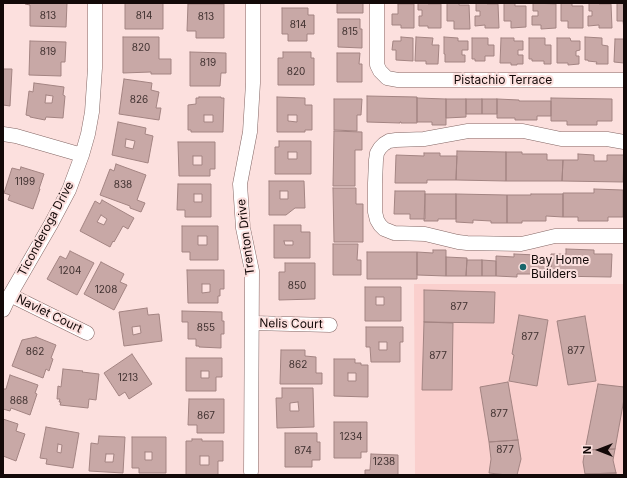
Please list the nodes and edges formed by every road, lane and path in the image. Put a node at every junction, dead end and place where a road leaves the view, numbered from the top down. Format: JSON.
{"nodes":[{"id":1,"x":96,"y":3,"type":"edge"},
{"id":2,"x":253,"y":3,"type":"edge"},
{"id":3,"x":377,"y":3,"type":"edge"},
{"id":4,"x":624,"y":80,"type":"edge"},
{"id":5,"x":3,"y":134,"type":"edge"},
{"id":6,"x":624,"y":142,"type":"edge"},
{"id":7,"x":82,"y":156,"type":"junction"},
{"id":8,"x":624,"y":236,"type":"edge"},
{"id":9,"x":10,"y":295,"type":"junction"},
{"id":10,"x":3,"y":310,"type":"edge"},
{"id":11,"x":252,"y":323,"type":"junction"},
{"id":12,"x":330,"y":325,"type":"dead end"},
{"id":13,"x":87,"y":333,"type":"dead end"},
{"id":14,"x":252,"y":474,"type":"edge"}],
"edges":[{"from":1,"to":7,"type":"street","name":"Ticonderoga Drive"},
{"from":2,"to":11,"type":"street","name":"Trenton Drive"},
{"from":3,"to":4,"type":"street","name":"Pistachio Terrace"},
{"from":5,"to":7,"type":"street"},
{"from":6,"to":8,"type":"street"},
{"from":7,"to":9,"type":"street","name":"Ticonderoga Drive"},
{"from":9,"to":10,"type":"street","name":"Ticonderoga Drive"},
{"from":9,"to":13,"type":"street","name":"Navlet Court"},
{"from":11,"to":12,"type":"street","name":"Nelis Court"},
{"from":11,"to":14,"type":"street","name":"Trenton Drive"}]}
